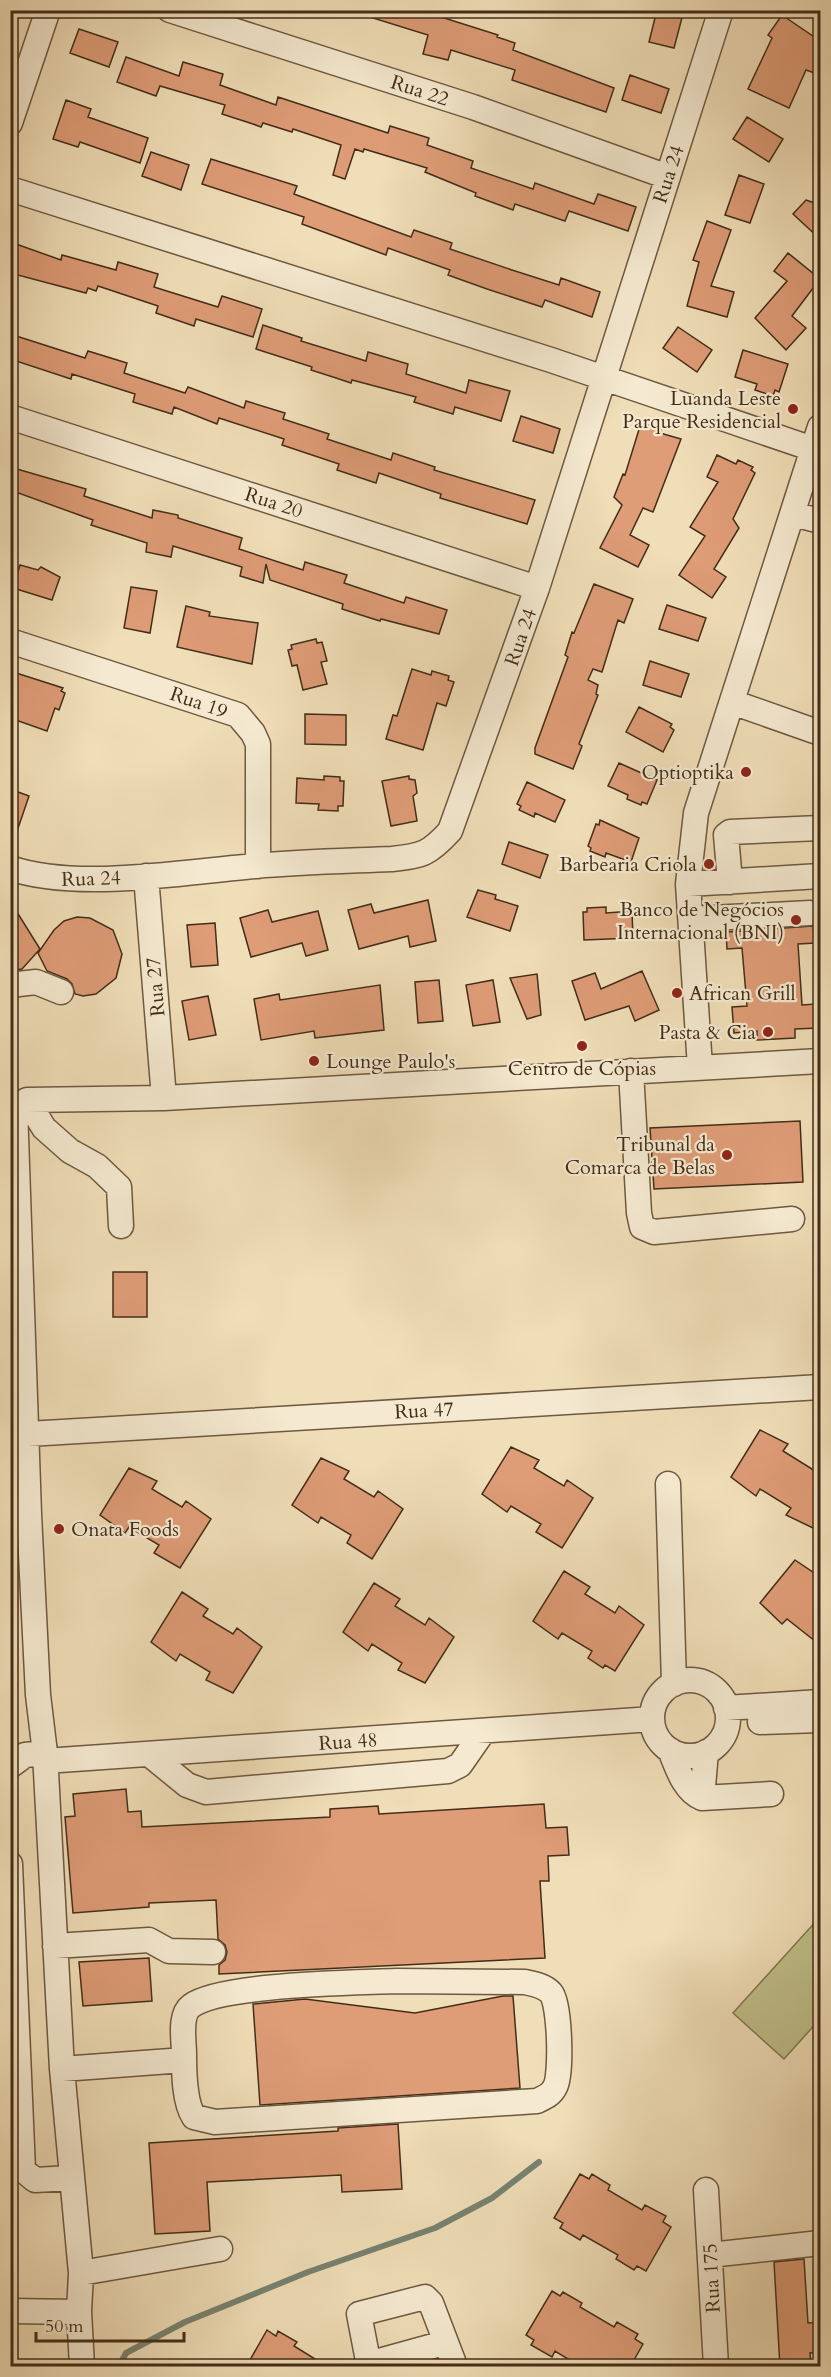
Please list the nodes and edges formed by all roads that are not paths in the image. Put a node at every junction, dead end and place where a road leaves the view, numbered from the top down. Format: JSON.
{"nodes":[{"id":1,"x":48,"y":10,"type":"edge"},
{"id":2,"x":170,"y":10,"type":"edge"},
{"id":3,"x":721,"y":10,"type":"edge"},
{"id":4,"x":10,"y":123,"type":"edge"},
{"id":5,"x":668,"y":177,"type":"junction"},
{"id":6,"x":10,"y":189,"type":"edge"},
{"id":7,"x":603,"y":378,"type":"junction"},
{"id":8,"x":10,"y":417,"type":"edge"},
{"id":9,"x":817,"y":438,"type":"edge"},
{"id":10,"x":793,"y":514,"type":"junction"},
{"id":11,"x":820,"y":521,"type":"edge"},
{"id":12,"x":537,"y":588,"type":"junction"},
{"id":13,"x":10,"y":641,"type":"edge"},
{"id":14,"x":732,"y":702,"type":"junction"},
{"id":15,"x":820,"y":733,"type":"edge"},
{"id":16,"x":820,"y":828,"type":"edge"},
{"id":17,"x":258,"y":866,"type":"junction"},
{"id":18,"x":10,"y":868,"type":"edge"},
{"id":19,"x":146,"y":876,"type":"junction"},
{"id":20,"x":820,"y":876,"type":"edge"},
{"id":21,"x":730,"y":882,"type":"junction"},
{"id":22,"x":688,"y":884,"type":"junction"},
{"id":23,"x":810,"y":913,"type":"dead end"},
{"id":24,"x":691,"y":919,"type":"junction"},
{"id":25,"x":10,"y":986,"type":"edge"},
{"id":26,"x":61,"y":992,"type":"dead end"},
{"id":27,"x":820,"y":1061,"type":"edge"},
{"id":28,"x":700,"y":1067,"type":"junction"},
{"id":29,"x":631,"y":1071,"type":"junction"},
{"id":30,"x":164,"y":1098,"type":"junction"},
{"id":31,"x":18,"y":1104,"type":"edge"},
{"id":32,"x":792,"y":1219,"type":"dead end"},
{"id":33,"x":121,"y":1226,"type":"dead end"},
{"id":34,"x":15,"y":1236,"type":"edge"},
{"id":35,"x":820,"y":1388,"type":"edge"},
{"id":36,"x":28,"y":1434,"type":"junction"},
{"id":37,"x":668,"y":1484,"type":"dead end"},
{"id":38,"x":674,"y":1684,"type":"junction"},
{"id":39,"x":820,"y":1702,"type":"edge"},
{"id":40,"x":727,"y":1716,"type":"junction"},
{"id":41,"x":652,"y":1719,"type":"junction"},
{"id":42,"x":820,"y":1720,"type":"edge"},
{"id":43,"x":483,"y":1732,"type":"junction"},
{"id":44,"x":670,"y":1750,"type":"junction"},
{"id":45,"x":706,"y":1752,"type":"junction"},
{"id":46,"x":149,"y":1754,"type":"junction"},
{"id":47,"x":45,"y":1757,"type":"junction"},
{"id":48,"x":10,"y":1766,"type":"edge"},
{"id":49,"x":771,"y":1794,"type":"dead end"},
{"id":50,"x":702,"y":1798,"type":"junction"},
{"id":51,"x":10,"y":1864,"type":"edge"},
{"id":52,"x":55,"y":1946,"type":"junction"},
{"id":53,"x":213,"y":1952,"type":"dead end"},
{"id":54,"x":184,"y":2060,"type":"junction"},
{"id":55,"x":62,"y":2069,"type":"junction"},
{"id":56,"x":70,"y":2178,"type":"junction"},
{"id":57,"x":706,"y":2190,"type":"dead end"},
{"id":58,"x":820,"y":2243,"type":"edge"},
{"id":59,"x":220,"y":2249,"type":"dead end"},
{"id":60,"x":710,"y":2255,"type":"junction"},
{"id":61,"x":81,"y":2273,"type":"junction"},
{"id":62,"x":10,"y":2311,"type":"edge"},
{"id":63,"x":79,"y":2312,"type":"junction"},
{"id":64,"x":444,"y":2343,"type":"junction"},
{"id":65,"x":368,"y":2366,"type":"edge"},
{"id":66,"x":82,"y":2367,"type":"edge"},
{"id":67,"x":455,"y":2367,"type":"edge"},
{"id":68,"x":716,"y":2367,"type":"edge"}],
"edges":[{"from":1,"to":4,"type":"street"},
{"from":2,"to":5,"type":"street","name":"Rua 22"},
{"from":3,"to":5,"type":"street","name":"Rua 24"},
{"from":5,"to":7,"type":"street","name":"Rua 24"},
{"from":6,"to":7,"type":"street"},
{"from":7,"to":9,"type":"street"},
{"from":7,"to":12,"type":"street","name":"Rua 24"},
{"from":8,"to":12,"type":"street","name":"Rua 20"},
{"from":9,"to":10,"type":"street"},
{"from":10,"to":11,"type":"street"},
{"from":10,"to":14,"type":"street"},
{"from":12,"to":17,"type":"street","name":"Rua 24"},
{"from":13,"to":17,"type":"street","name":"Rua 19"},
{"from":14,"to":15,"type":"street"},
{"from":14,"to":22,"type":"street"},
{"from":16,"to":21,"type":"street"},
{"from":17,"to":19,"type":"street","name":"Rua 24"},
{"from":18,"to":19,"type":"street","name":"Rua 24"},
{"from":19,"to":30,"type":"street","name":"Rua 27"},
{"from":20,"to":21,"type":"street"},
{"from":21,"to":22,"type":"street"},
{"from":22,"to":24,"type":"street"},
{"from":23,"to":24,"type":"street"},
{"from":24,"to":28,"type":"street"},
{"from":25,"to":26,"type":"street"},
{"from":27,"to":28,"type":"street"},
{"from":28,"to":29,"type":"street"},
{"from":29,"to":30,"type":"street"},
{"from":29,"to":32,"type":"street"},
{"from":30,"to":31,"type":"street"},
{"from":31,"to":33,"type":"street"},
{"from":31,"to":34,"type":"street"},
{"from":34,"to":36,"type":"street"},
{"from":35,"to":36,"type":"street","name":"Rua 47"},
{"from":36,"to":47,"type":"street"},
{"from":37,"to":38,"type":"street"},
{"from":38,"to":40,"type":"street"},
{"from":38,"to":41,"type":"street"},
{"from":39,"to":40,"type":"street"},
{"from":40,"to":42,"type":"street"},
{"from":40,"to":45,"type":"street"},
{"from":41,"to":43,"type":"street","name":"Rua 48"},
{"from":41,"to":44,"type":"street"},
{"from":43,"to":46,"type":"street","name":"Rua 48"},
{"from":43,"to":46,"type":"street"},
{"from":44,"to":45,"type":"street"},
{"from":44,"to":50,"type":"street"},
{"from":45,"to":50,"type":"street"},
{"from":46,"to":47,"type":"street","name":"Rua 48"},
{"from":47,"to":48,"type":"street","name":"Rua 48"},
{"from":47,"to":52,"type":"street"},
{"from":49,"to":50,"type":"street"},
{"from":51,"to":56,"type":"street"},
{"from":52,"to":53,"type":"street"},
{"from":52,"to":55,"type":"street"},
{"from":54,"to":54,"type":"street"},
{"from":54,"to":55,"type":"street"},
{"from":55,"to":56,"type":"street"},
{"from":56,"to":61,"type":"street"},
{"from":57,"to":60,"type":"street","name":"Rua 175"},
{"from":58,"to":60,"type":"street"},
{"from":59,"to":61,"type":"street"},
{"from":60,"to":68,"type":"street","name":"Rua 175"},
{"from":61,"to":63,"type":"street"},
{"from":62,"to":63,"type":"street"},
{"from":63,"to":66,"type":"street"},
{"from":64,"to":65,"type":"street"},
{"from":64,"to":65,"type":"street"},
{"from":64,"to":67,"type":"street"}]}
